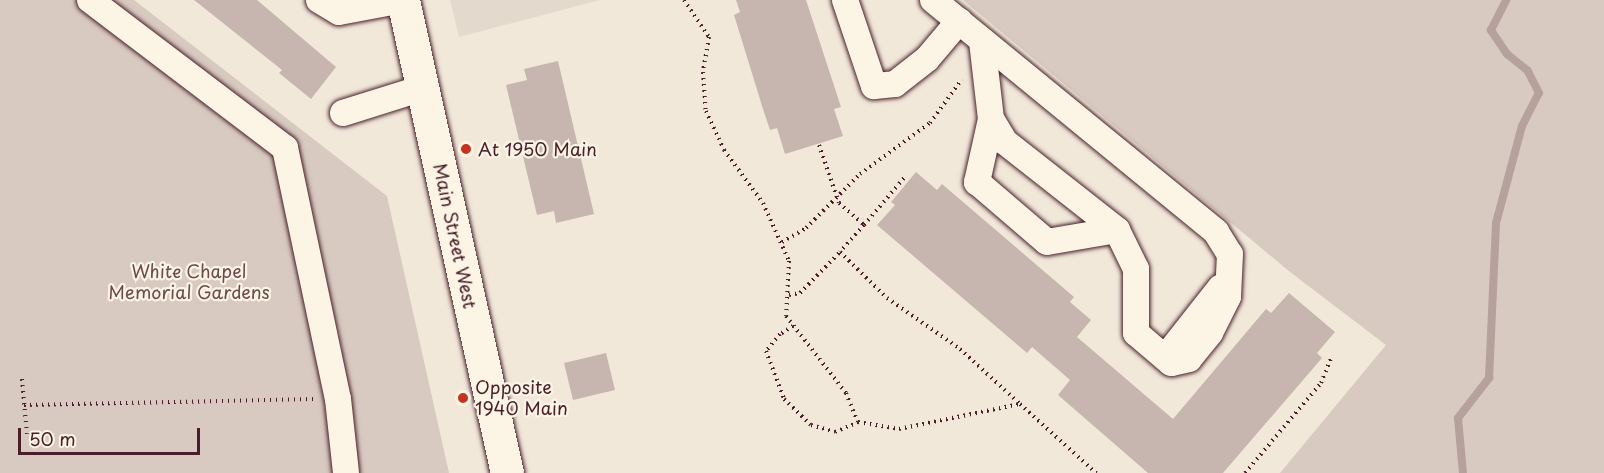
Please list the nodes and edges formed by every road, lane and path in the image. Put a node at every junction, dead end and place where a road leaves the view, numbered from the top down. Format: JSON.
{"nodes":[{"id":1,"x":90,"y":0,"type":"edge"},
{"id":2,"x":319,"y":0,"type":"edge"},
{"id":3,"x":403,"y":0,"type":"edge"},
{"id":4,"x":684,"y":0,"type":"edge"},
{"id":5,"x":847,"y":0,"type":"edge"},
{"id":6,"x":933,"y":0,"type":"edge"},
{"id":7,"x":959,"y":21,"type":"junction"},
{"id":8,"x":982,"y":40,"type":"junction"},
{"id":9,"x":883,"y":66,"type":"dead end"},
{"id":10,"x":423,"y":88,"type":"junction"},
{"id":11,"x":343,"y":113,"type":"dead end"},
{"id":12,"x":991,"y":119,"type":"junction"},
{"id":13,"x":819,"y":145,"type":"dead end"},
{"id":14,"x":904,"y":177,"type":"dead end"},
{"id":15,"x":837,"y":198,"type":"junction"},
{"id":16,"x":864,"y":225,"type":"junction"},
{"id":17,"x":1117,"y":230,"type":"junction"},
{"id":18,"x":782,"y":242,"type":"junction"},
{"id":19,"x":840,"y":252,"type":"junction"},
{"id":20,"x":1232,"y":272,"type":"junction"},
{"id":21,"x":789,"y":295,"type":"junction"},
{"id":22,"x":793,"y":326,"type":"junction"},
{"id":23,"x":1172,"y":349,"type":"dead end"},
{"id":24,"x":1331,"y":358,"type":"dead end"},
{"id":25,"x":22,"y":380,"type":"dead end"},
{"id":26,"x":338,"y":399,"type":"junction"},
{"id":27,"x":1020,"y":404,"type":"junction"},
{"id":28,"x":24,"y":405,"type":"junction"},
{"id":29,"x":858,"y":422,"type":"junction"},
{"id":30,"x":27,"y":434,"type":"dead end"},
{"id":31,"x":346,"y":473,"type":"edge"},
{"id":32,"x":507,"y":473,"type":"edge"},
{"id":33,"x":1096,"y":473,"type":"edge"},
{"id":34,"x":1245,"y":473,"type":"edge"}],
"edges":[{"from":1,"to":26,"type":"lane"},
{"from":2,"to":3,"type":"lane"},
{"from":3,"to":10,"type":"main road","name":"Main Street West"},
{"from":4,"to":18,"type":"path"},
{"from":5,"to":7,"type":"lane"},
{"from":5,"to":9,"type":"lane"},
{"from":6,"to":7,"type":"lane"},
{"from":7,"to":8,"type":"lane"},
{"from":8,"to":12,"type":"lane"},
{"from":8,"to":15,"type":"path"},
{"from":8,"to":20,"type":"lane"},
{"from":10,"to":11,"type":"lane"},
{"from":10,"to":32,"type":"main road","name":"Main Street West"},
{"from":12,"to":17,"type":"lane"},
{"from":12,"to":17,"type":"lane"},
{"from":13,"to":15,"type":"path"},
{"from":14,"to":16,"type":"path"},
{"from":15,"to":16,"type":"path"},
{"from":15,"to":18,"type":"path"},
{"from":16,"to":19,"type":"path"},
{"from":17,"to":20,"type":"lane"},
{"from":18,"to":21,"type":"path"},
{"from":19,"to":21,"type":"path"},
{"from":19,"to":27,"type":"path"},
{"from":20,"to":23,"type":"lane"},
{"from":21,"to":22,"type":"path"},
{"from":22,"to":29,"type":"path"},
{"from":22,"to":29,"type":"path"},
{"from":24,"to":34,"type":"path"},
{"from":25,"to":28,"type":"path"},
{"from":26,"to":28,"type":"path"},
{"from":26,"to":31,"type":"lane"},
{"from":27,"to":29,"type":"path"},
{"from":27,"to":33,"type":"path"},
{"from":28,"to":30,"type":"path"}]}
